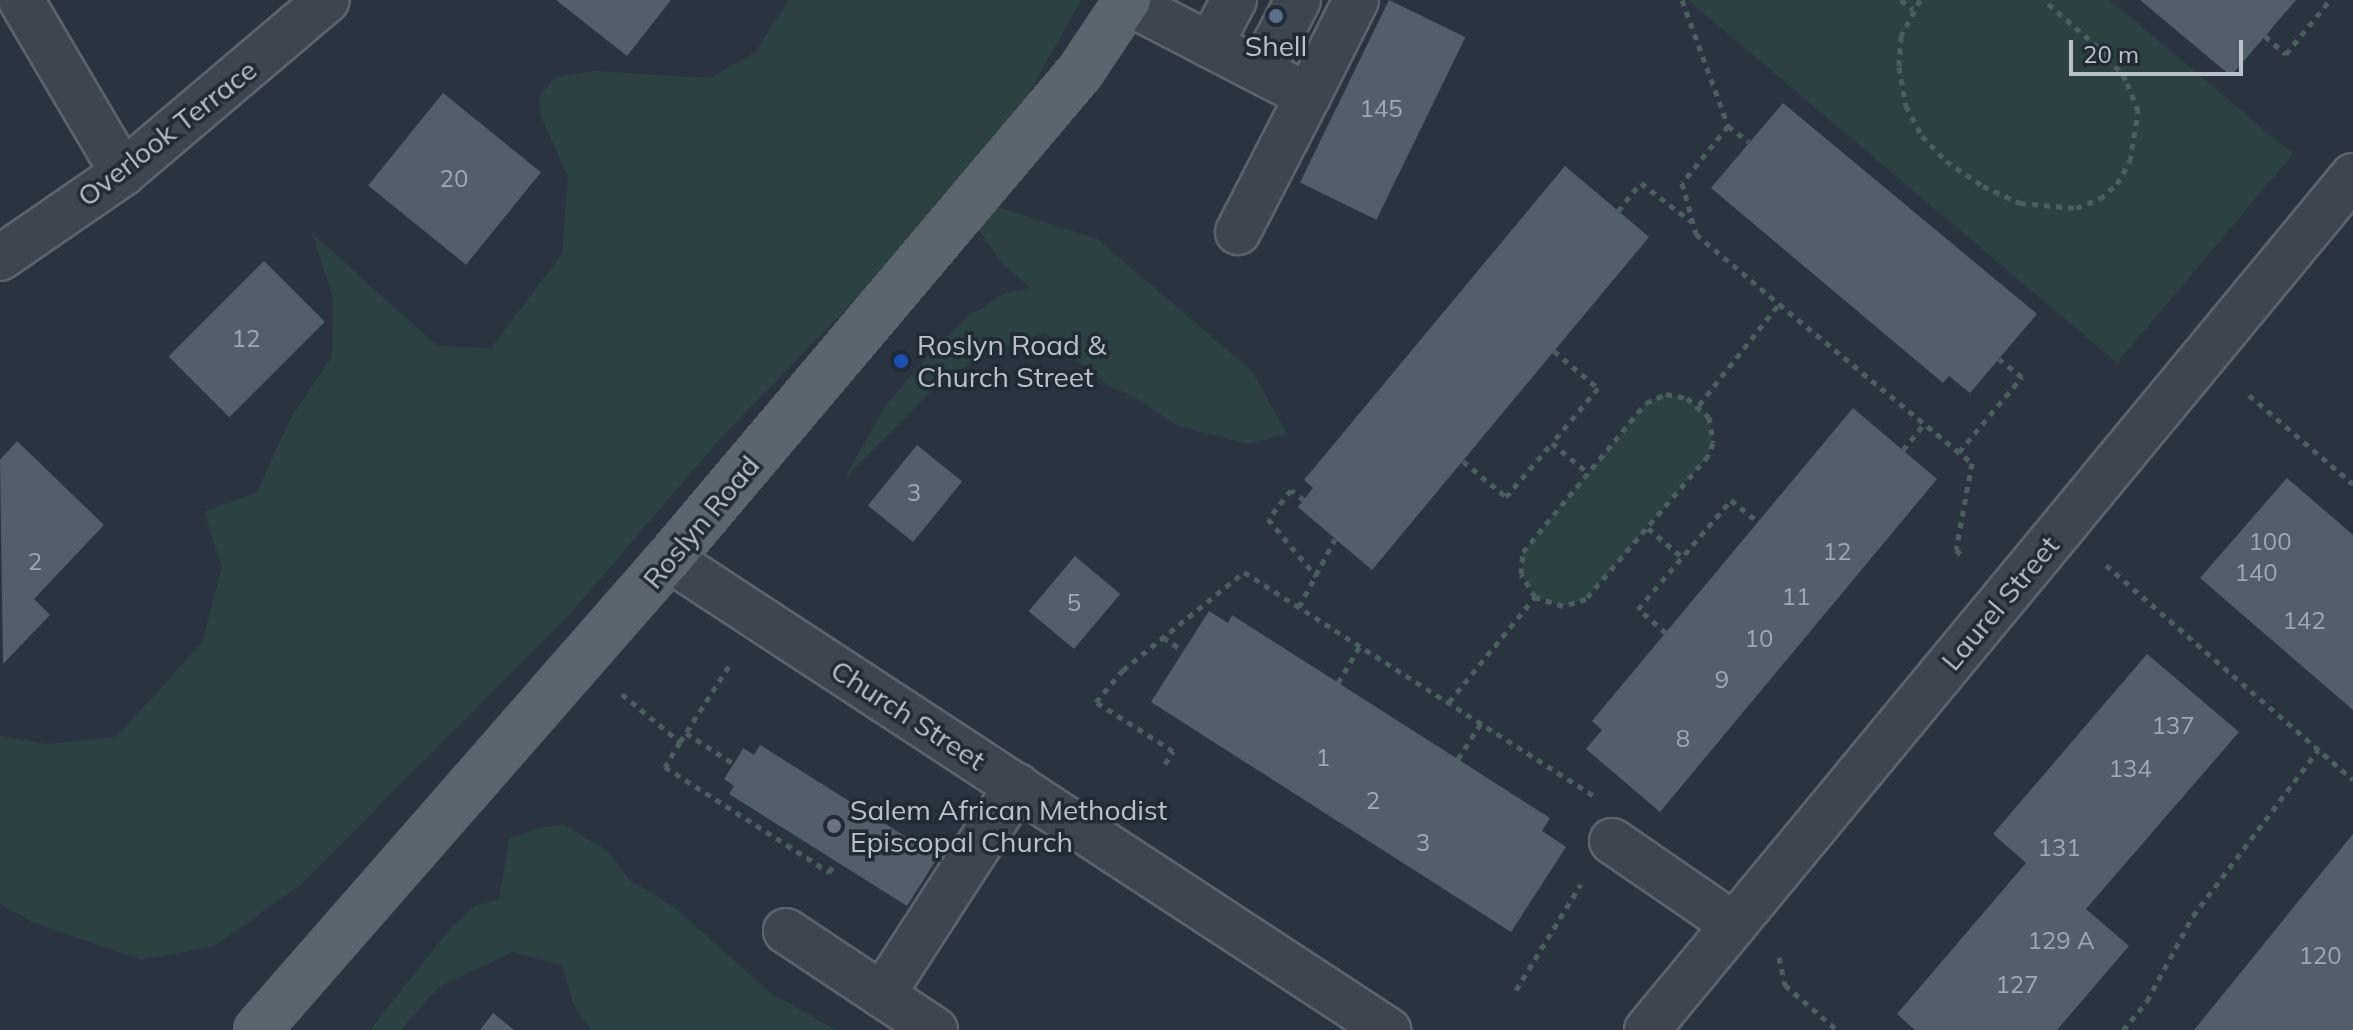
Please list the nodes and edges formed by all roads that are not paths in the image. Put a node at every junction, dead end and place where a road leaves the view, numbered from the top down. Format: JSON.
{"nodes":[{"id":1,"x":21,"y":0,"type":"edge"},
{"id":2,"x":327,"y":0,"type":"edge"},
{"id":3,"x":1234,"y":0,"type":"edge"},
{"id":4,"x":1298,"y":0,"type":"edge"},
{"id":5,"x":1356,"y":0,"type":"edge"},
{"id":6,"x":1127,"y":1,"type":"edge"},
{"id":7,"x":1210,"y":45,"type":"junction"},
{"id":8,"x":1261,"y":71,"type":"junction"},
{"id":9,"x":1308,"y":96,"type":"junction"},
{"id":10,"x":123,"y":173,"type":"junction"},
{"id":11,"x":2353,"y":176,"type":"edge"},
{"id":12,"x":1238,"y":232,"type":"dead end"},
{"id":13,"x":0,"y":258,"type":"edge"},
{"id":14,"x":669,"y":559,"type":"junction"},
{"id":15,"x":1017,"y":786,"type":"junction"},
{"id":16,"x":1610,"y":823,"type":"road end"},
{"id":17,"x":1734,"y":925,"type":"junction"},
{"id":18,"x":786,"y":931,"type":"dead end"},
{"id":19,"x":882,"y":995,"type":"junction"},
{"id":20,"x":257,"y":1030,"type":"edge"},
{"id":21,"x":935,"y":1030,"type":"edge"},
{"id":22,"x":1388,"y":1030,"type":"edge"},
{"id":23,"x":1647,"y":1030,"type":"edge"}],
"edges":[{"from":1,"to":10,"type":"street"},
{"from":2,"to":10,"type":"street","name":"Overlook Terrace"},
{"from":3,"to":7,"type":"street"},
{"from":4,"to":8,"type":"street"},
{"from":5,"to":9,"type":"street"},
{"from":6,"to":7,"type":"street"},
{"from":6,"to":14,"type":"main road","name":"Roslyn Road"},
{"from":7,"to":8,"type":"street"},
{"from":8,"to":9,"type":"street"},
{"from":9,"to":12,"type":"street"},
{"from":10,"to":13,"type":"street","name":"Overlook Terrace"},
{"from":11,"to":17,"type":"street","name":"Laurel Street"},
{"from":14,"to":15,"type":"street","name":"Church Street"},
{"from":14,"to":20,"type":"main road","name":"Roslyn Road"},
{"from":15,"to":19,"type":"street"},
{"from":15,"to":22,"type":"street","name":"Church Street"},
{"from":16,"to":17,"type":"street"},
{"from":17,"to":23,"type":"street","name":"Laurel Street"},
{"from":18,"to":19,"type":"street"},
{"from":19,"to":21,"type":"street"}]}
